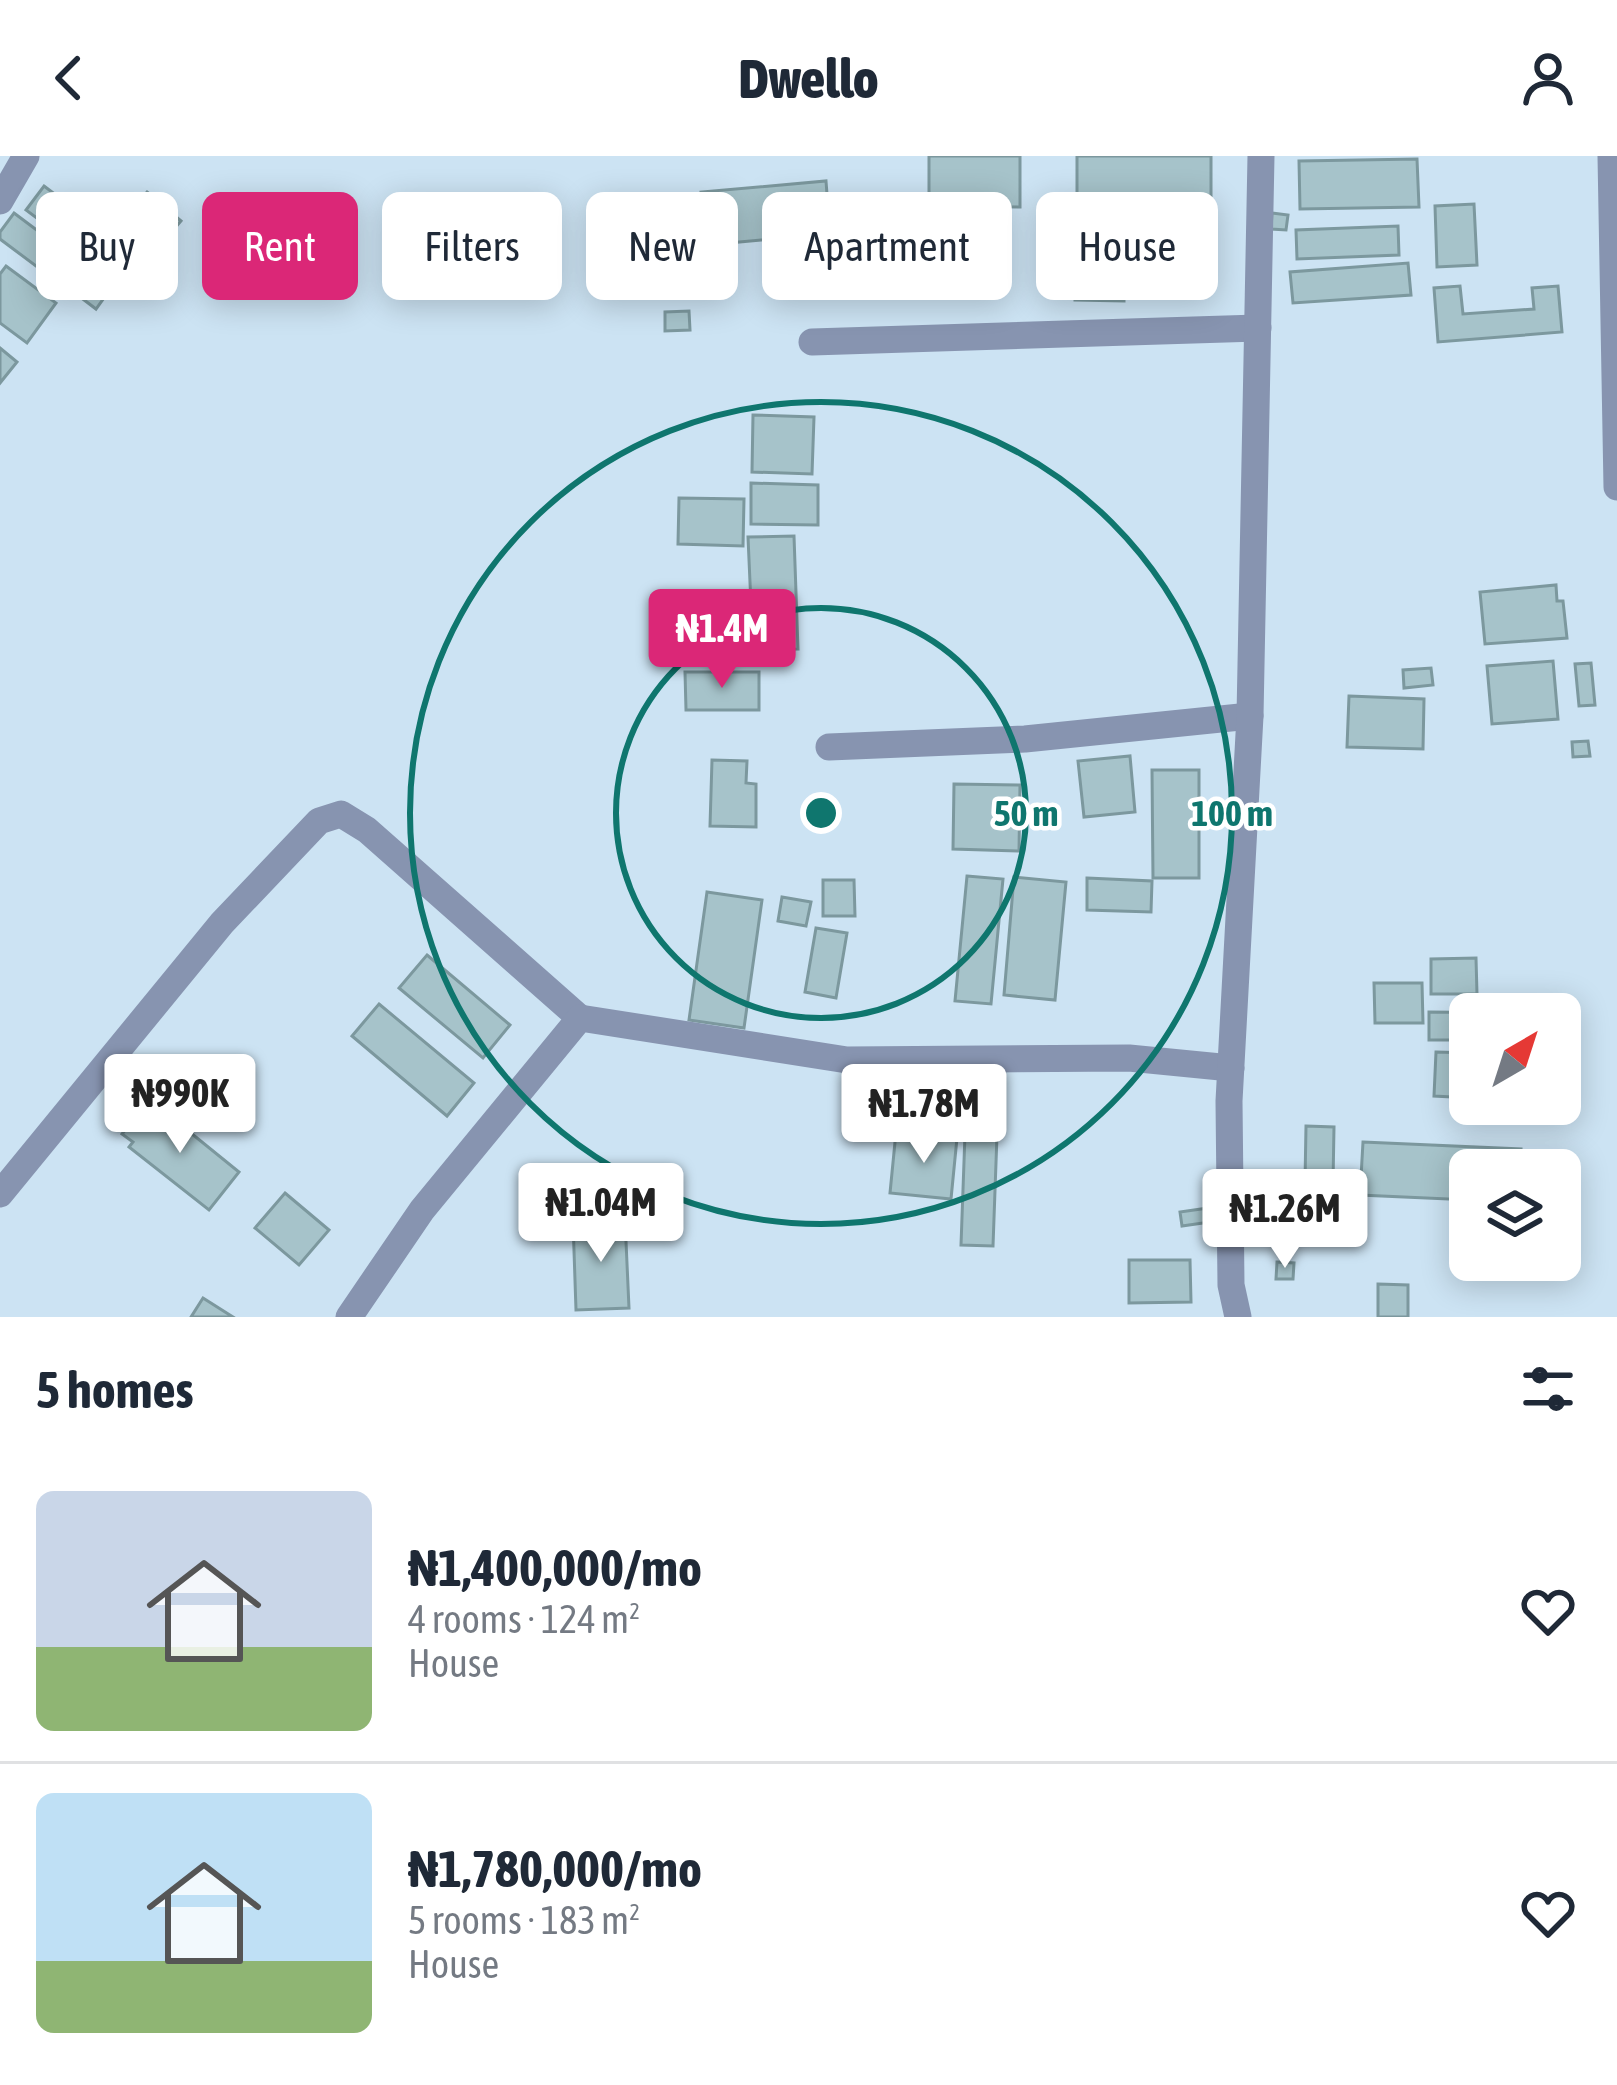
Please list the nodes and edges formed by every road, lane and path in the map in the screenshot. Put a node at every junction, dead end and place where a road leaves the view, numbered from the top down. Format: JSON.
{"nodes":[{"id":1,"x":26,"y":156,"type":"edge"},
{"id":2,"x":1261,"y":156,"type":"edge"},
{"id":3,"x":1611,"y":156,"type":"edge"},
{"id":4,"x":0,"y":201,"type":"edge"},
{"id":5,"x":1258,"y":328,"type":"junction"},
{"id":6,"x":812,"y":342,"type":"dead end"},
{"id":7,"x":1617,"y":487,"type":"edge"},
{"id":8,"x":1250,"y":716,"type":"junction"},
{"id":9,"x":829,"y":747,"type":"dead end"},
{"id":10,"x":580,"y":1018,"type":"junction"},
{"id":11,"x":1231,"y":1068,"type":"junction"},
{"id":12,"x":0,"y":1194,"type":"edge"},
{"id":13,"x":349,"y":1317,"type":"edge"},
{"id":14,"x":1238,"y":1317,"type":"edge"}],
"edges":[{"from":1,"to":4,"type":"street"},
{"from":2,"to":5,"type":"street"},
{"from":3,"to":7,"type":"street"},
{"from":5,"to":6,"type":"street"},
{"from":5,"to":8,"type":"street"},
{"from":8,"to":9,"type":"street"},
{"from":8,"to":11,"type":"street"},
{"from":10,"to":11,"type":"street"},
{"from":10,"to":12,"type":"street"},
{"from":10,"to":13,"type":"street"},
{"from":11,"to":14,"type":"street"}]}
